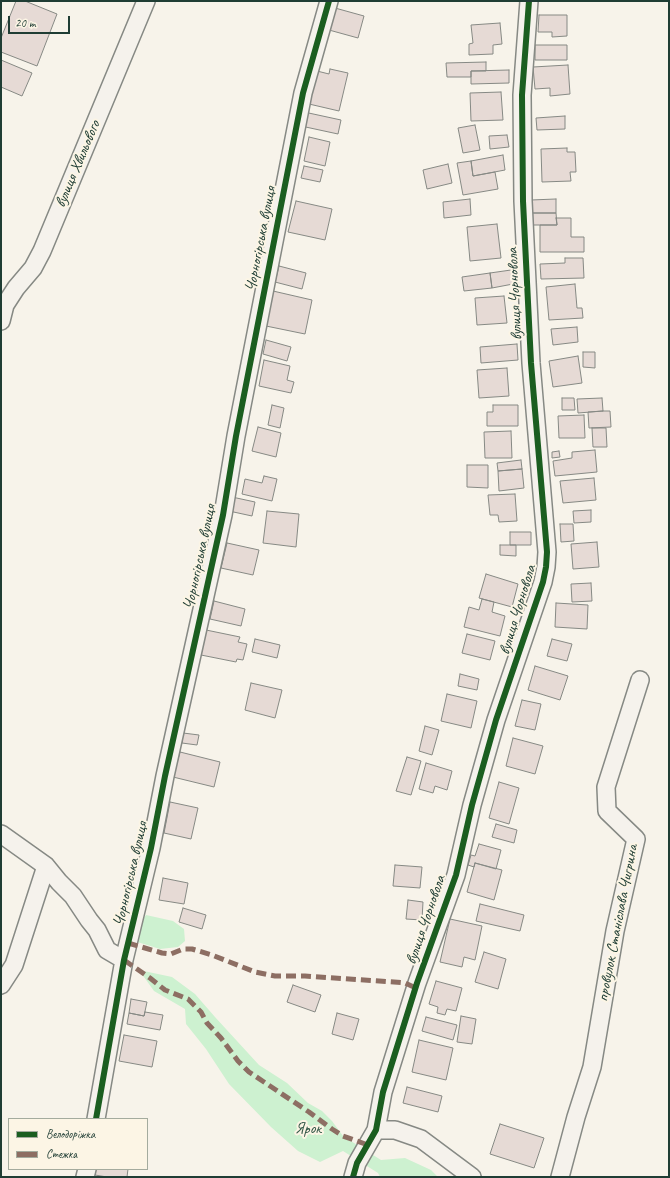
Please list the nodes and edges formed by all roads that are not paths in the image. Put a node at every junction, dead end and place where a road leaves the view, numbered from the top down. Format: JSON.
{"nodes":[{"id":1,"x":146,"y":1,"type":"edge"},
{"id":2,"x":329,"y":1,"type":"edge"},
{"id":3,"x":529,"y":1,"type":"edge"},
{"id":4,"x":1,"y":322,"type":"edge"},
{"id":5,"x":640,"y":680,"type":"dead end"},
{"id":6,"x":1,"y":834,"type":"edge"},
{"id":7,"x":46,"y":866,"type":"junction"},
{"id":8,"x":124,"y":960,"type":"junction"},
{"id":9,"x":1,"y":985,"type":"edge"},
{"id":10,"x":96,"y":1118,"type":"edge"},
{"id":11,"x":376,"y":1130,"type":"junction"},
{"id":12,"x":357,"y":1168,"type":"edge"},
{"id":13,"x":472,"y":1177,"type":"edge"},
{"id":14,"x":560,"y":1177,"type":"edge"}],
"edges":[{"from":1,"to":4,"type":"street","name":"вулиця Хвильового"},
{"from":2,"to":8,"type":"street","name":"Чорногірська вулиця"},
{"from":3,"to":11,"type":"street","name":"вулиця Чорновола"},
{"from":5,"to":14,"type":"street","name":"провулок Станіслава Чигрина"},
{"from":6,"to":7,"type":"street"},
{"from":7,"to":8,"type":"street"},
{"from":7,"to":9,"type":"street"},
{"from":8,"to":10,"type":"street","name":"Чорногірська вулиця"},
{"from":11,"to":12,"type":"street","name":"вулиця Чорновола"},
{"from":11,"to":13,"type":"street"}]}
